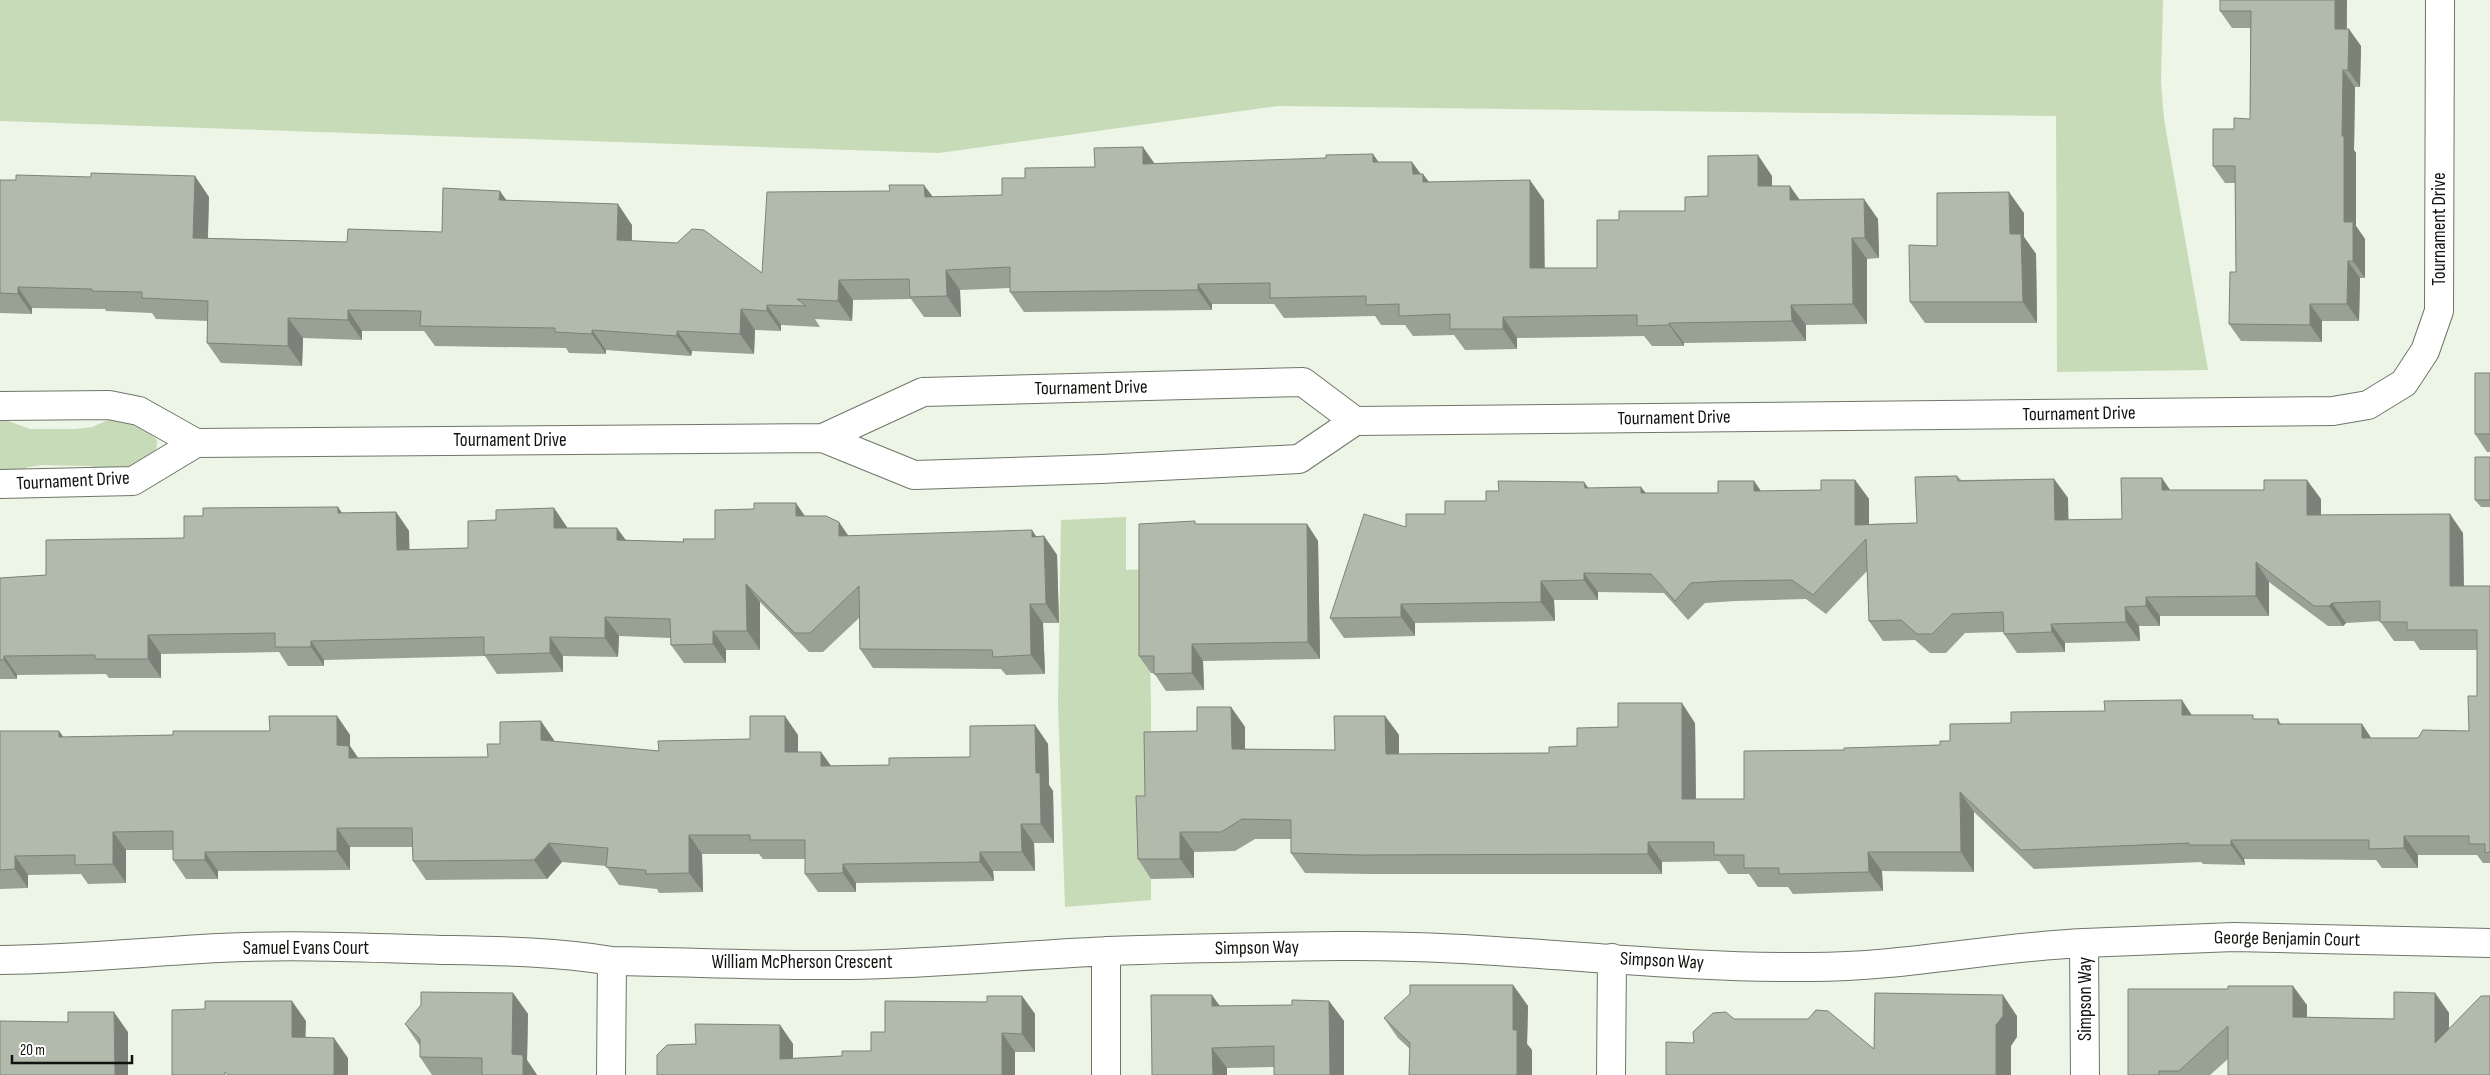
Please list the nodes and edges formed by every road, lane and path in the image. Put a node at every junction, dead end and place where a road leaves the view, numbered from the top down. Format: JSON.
{"nodes":[{"id":1,"x":2440,"y":0,"type":"edge"},
{"id":2,"x":0,"y":406,"type":"edge"},
{"id":3,"x":1355,"y":421,"type":"junction"},
{"id":4,"x":823,"y":438,"type":"junction"},
{"id":5,"x":196,"y":443,"type":"junction"},
{"id":6,"x":0,"y":484,"type":"edge"},
{"id":7,"x":2084,"y":943,"type":"junction"},
{"id":8,"x":2490,"y":943,"type":"edge"},
{"id":9,"x":1106,"y":951,"type":"junction"},
{"id":10,"x":1612,"y":958,"type":"junction"},
{"id":11,"x":0,"y":960,"type":"edge"},
{"id":12,"x":612,"y":961,"type":"junction"},
{"id":13,"x":610,"y":1075,"type":"edge"},
{"id":14,"x":1106,"y":1075,"type":"edge"},
{"id":15,"x":1611,"y":1075,"type":"edge"},
{"id":16,"x":2085,"y":1075,"type":"edge"}],
"edges":[{"from":1,"to":3,"type":"street","name":"Tournament Drive"},
{"from":2,"to":5,"type":"street","name":"Tournament Drive"},
{"from":3,"to":4,"type":"street","name":"Tournament Drive"},
{"from":3,"to":4,"type":"street","name":"Tournament Drive"},
{"from":4,"to":5,"type":"street","name":"Tournament Drive"},
{"from":5,"to":6,"type":"street","name":"Tournament Drive"},
{"from":7,"to":8,"type":"street","name":"George Benjamin Court"},
{"from":7,"to":10,"type":"street","name":"Simpson Way"},
{"from":7,"to":16,"type":"street","name":"Simpson Way"},
{"from":9,"to":10,"type":"street","name":"Simpson Way"},
{"from":9,"to":12,"type":"street","name":"William McPherson Crescent"},
{"from":9,"to":14,"type":"street"},
{"from":10,"to":15,"type":"street"},
{"from":11,"to":12,"type":"street","name":"Samuel Evans Court"},
{"from":12,"to":13,"type":"street"}]}
